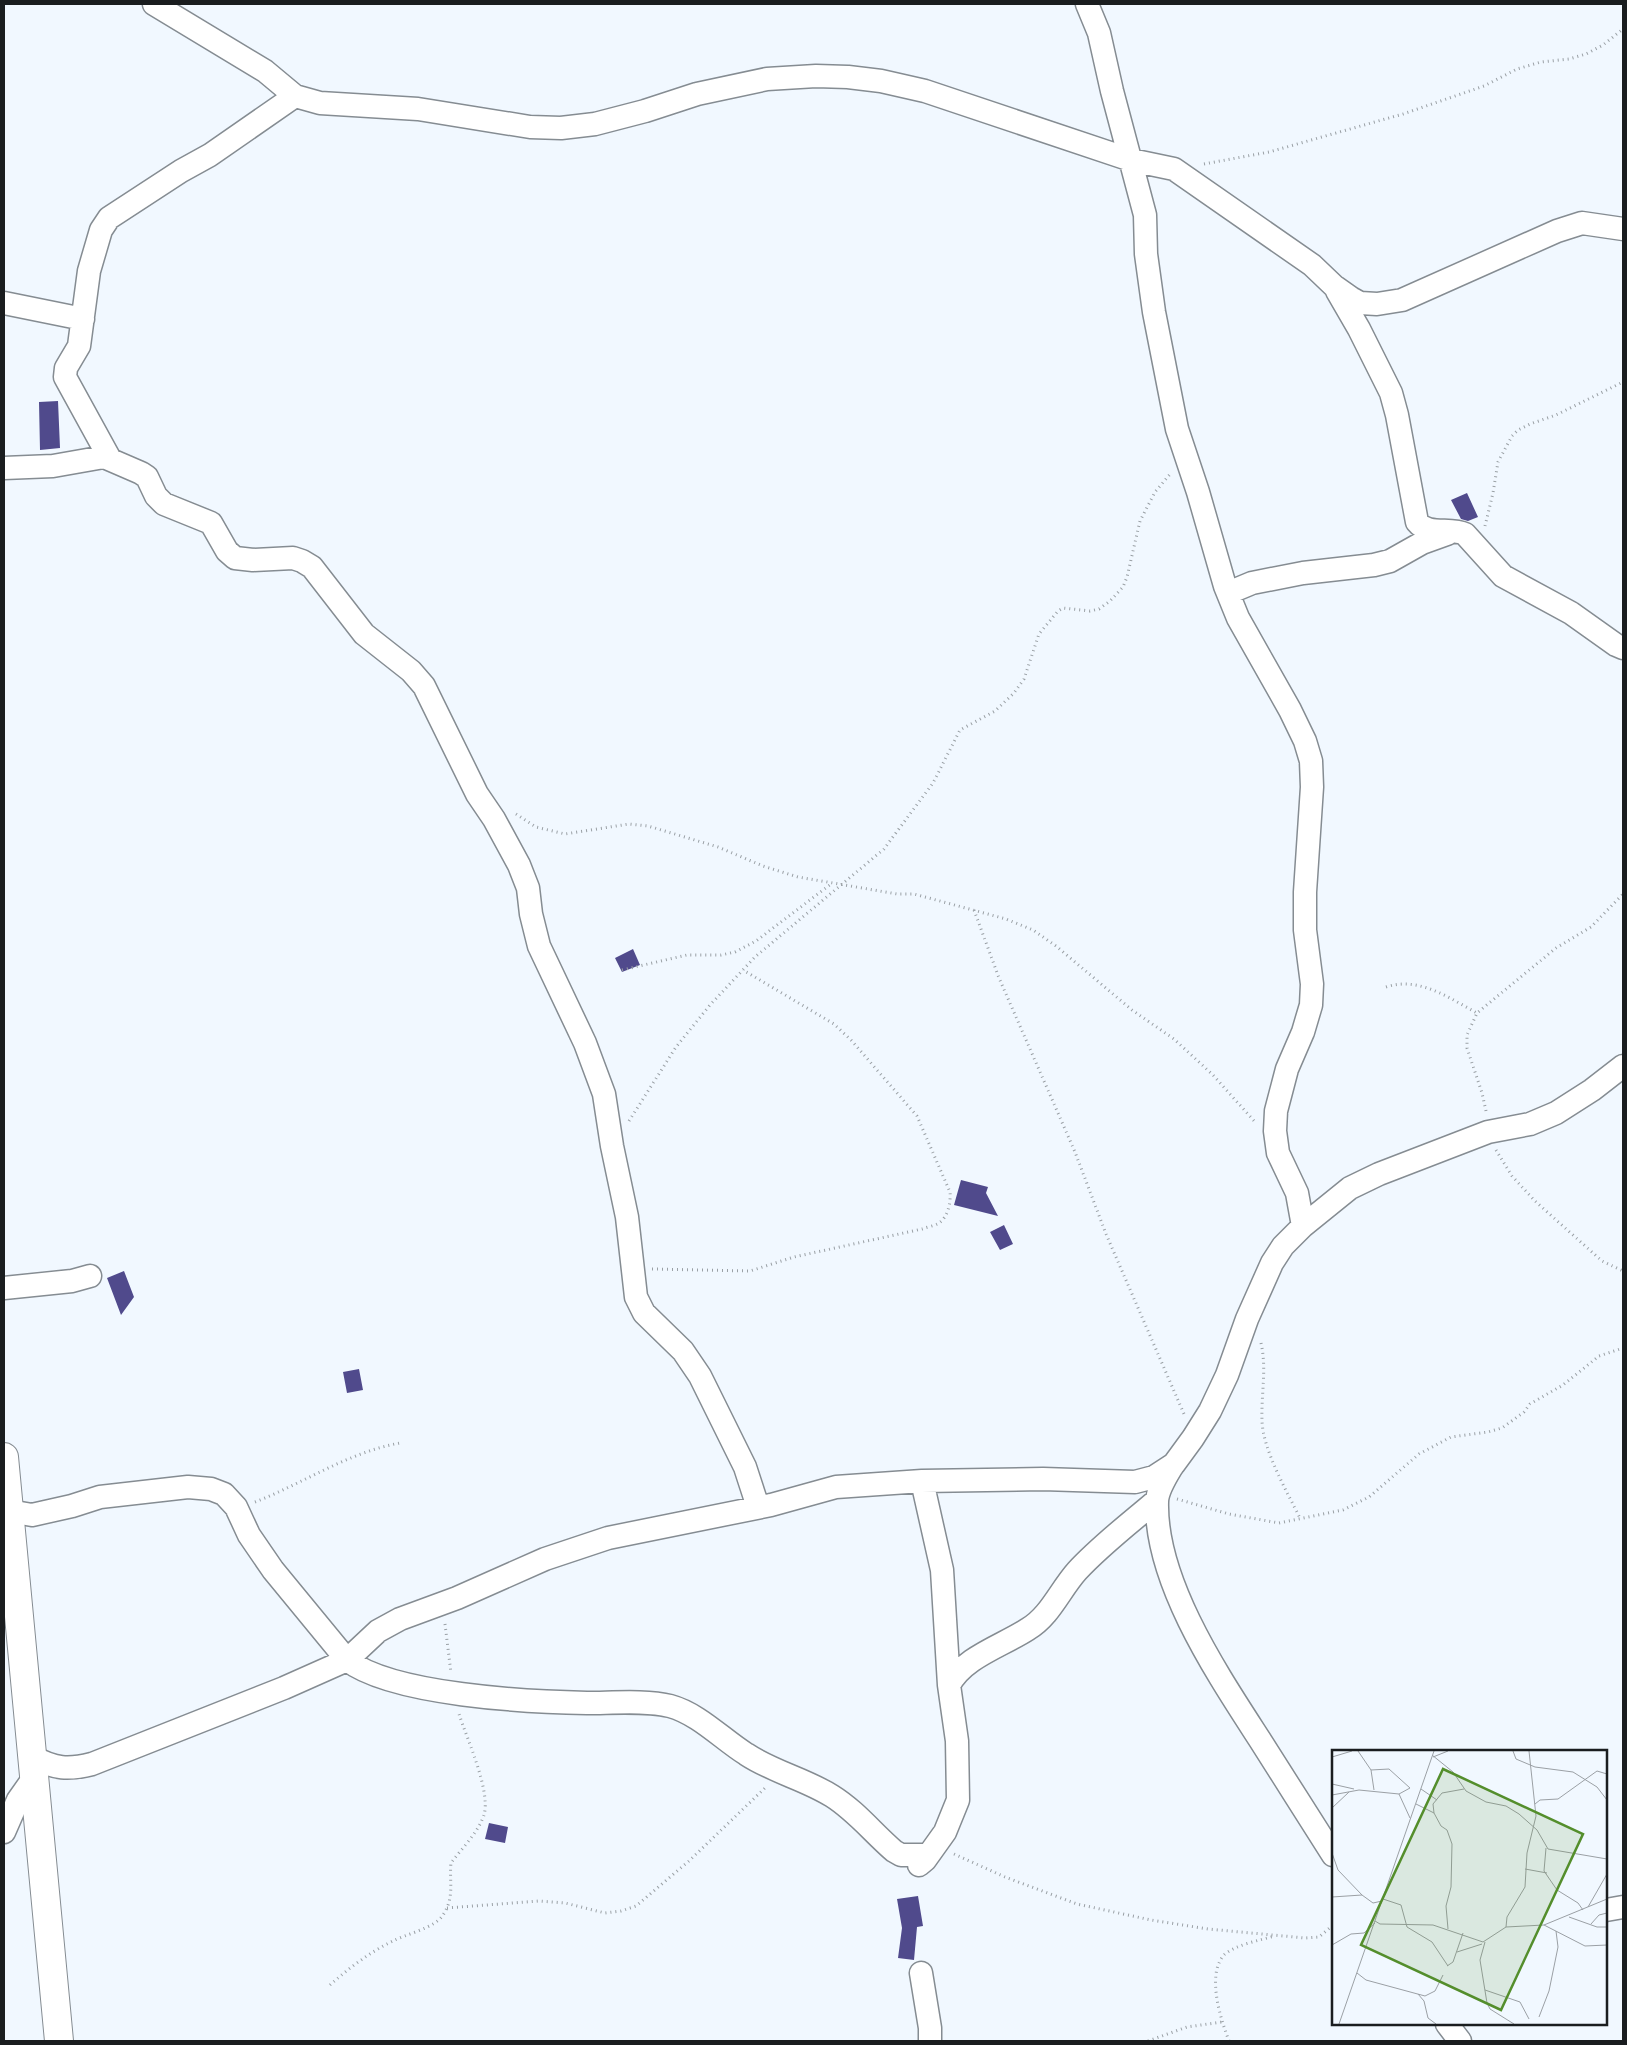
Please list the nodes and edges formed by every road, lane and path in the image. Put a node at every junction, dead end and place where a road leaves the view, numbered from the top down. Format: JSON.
{"nodes":[{"id":1,"x":154,"y":4,"type":"edge"},
{"id":2,"x":1087,"y":4,"type":"edge"},
{"id":3,"x":1623,"y":29,"type":"edge"},
{"id":4,"x":295,"y":96,"type":"junction"},
{"id":5,"x":1131,"y":160,"type":"junction"},
{"id":6,"x":1174,"y":169,"type":"junction"},
{"id":7,"x":1623,"y":229,"type":"edge"},
{"id":8,"x":1334,"y":286,"type":"junction"},
{"id":9,"x":4,"y":304,"type":"edge"},
{"id":10,"x":83,"y":320,"type":"junction"},
{"id":11,"x":1623,"y":382,"type":"edge"},
{"id":12,"x":1187,"y":457,"type":"junction"},
{"id":13,"x":110,"y":459,"type":"junction"},
{"id":14,"x":4,"y":468,"type":"edge"},
{"id":15,"x":1453,"y":531,"type":"junction"},
{"id":16,"x":1479,"y":551,"type":"junction"},
{"id":17,"x":1228,"y":593,"type":"junction"},
{"id":18,"x":1623,"y":648,"type":"edge"},
{"id":19,"x":510,"y":812,"type":"dead end"},
{"id":20,"x":831,"y":884,"type":"junction"},
{"id":21,"x":842,"y":885,"type":"junction"},
{"id":22,"x":1623,"y":894,"type":"edge"},
{"id":23,"x":974,"y":910,"type":"junction"},
{"id":24,"x":622,"y":970,"type":"dead end"},
{"id":25,"x":743,"y":970,"type":"junction"},
{"id":26,"x":1386,"y":987,"type":"dead end"},
{"id":27,"x":1477,"y":1013,"type":"junction"},
{"id":28,"x":1623,"y":1066,"type":"edge"},
{"id":29,"x":1257,"y":1125,"type":"dead end"},
{"id":30,"x":1488,"y":1132,"type":"junction"},
{"id":31,"x":612,"y":1146,"type":"junction"},
{"id":32,"x":1303,"y":1226,"type":"junction"},
{"id":33,"x":1623,"y":1271,"type":"edge"},
{"id":34,"x":634,"y":1273,"type":"junction"},
{"id":35,"x":90,"y":1276,"type":"dead end"},
{"id":36,"x":4,"y":1288,"type":"edge"},
{"id":37,"x":1247,"y":1319,"type":"junction"},
{"id":38,"x":1623,"y":1348,"type":"edge"},
{"id":39,"x":1193,"y":1438,"type":"junction"},
{"id":40,"x":400,"y":1443,"type":"dead end"},
{"id":41,"x":4,"y":1457,"type":"edge"},
{"id":42,"x":1174,"y":1464,"type":"junction"},
{"id":43,"x":922,"y":1482,"type":"junction"},
{"id":44,"x":1158,"y":1497,"type":"junction"},
{"id":45,"x":758,"y":1507,"type":"junction"},
{"id":46,"x":236,"y":1508,"type":"junction"},
{"id":47,"x":1300,"y":1518,"type":"junction"},
{"id":48,"x":8,"y":1530,"type":"edge"},
{"id":49,"x":437,"y":1605,"type":"junction"},
{"id":50,"x":347,"y":1660,"type":"junction"},
{"id":51,"x":948,"y":1685,"type":"junction"},
{"id":52,"x":454,"y":1692,"type":"junction"},
{"id":53,"x":34,"y":1766,"type":"junction"},
{"id":54,"x":781,"y":1773,"type":"junction"},
{"id":55,"x":4,"y":1832,"type":"edge"},
{"id":56,"x":1332,"y":1853,"type":"edge"},
{"id":57,"x":927,"y":1856,"type":"junction"},
{"id":58,"x":1623,"y":1907,"type":"edge"},
{"id":59,"x":447,"y":1908,"type":"junction"},
{"id":60,"x":1607,"y":1910,"type":"edge"},
{"id":61,"x":1332,"y":1926,"type":"edge"},
{"id":62,"x":1276,"y":1935,"type":"junction"},
{"id":63,"x":921,"y":1973,"type":"dead end"},
{"id":64,"x":330,"y":1984,"type":"dead end"},
{"id":65,"x":1222,"y":2022,"type":"junction"},
{"id":66,"x":1448,"y":2025,"type":"edge"},
{"id":67,"x":59,"y":2041,"type":"edge"},
{"id":68,"x":930,"y":2041,"type":"edge"},
{"id":69,"x":1148,"y":2041,"type":"edge"},
{"id":70,"x":1230,"y":2041,"type":"edge"},
{"id":71,"x":1460,"y":2041,"type":"edge"}],
"edges":[{"from":1,"to":4,"type":"street"},
{"from":2,"to":5,"type":"street"},
{"from":3,"to":6,"type":"path"},
{"from":4,"to":5,"type":"street"},
{"from":4,"to":10,"type":"street"},
{"from":5,"to":6,"type":"street"},
{"from":5,"to":12,"type":"street"},
{"from":6,"to":8,"type":"street"},
{"from":7,"to":8,"type":"street"},
{"from":8,"to":15,"type":"street"},
{"from":9,"to":10,"type":"street"},
{"from":10,"to":13,"type":"street"},
{"from":11,"to":16,"type":"path"},
{"from":12,"to":17,"type":"street"},
{"from":12,"to":21,"type":"path"},
{"from":13,"to":14,"type":"street"},
{"from":13,"to":31,"type":"street"},
{"from":15,"to":16,"type":"street"},
{"from":15,"to":17,"type":"street"},
{"from":16,"to":18,"type":"street"},
{"from":17,"to":32,"type":"street"},
{"from":19,"to":20,"type":"path"},
{"from":20,"to":21,"type":"path"},
{"from":20,"to":24,"type":"path"},
{"from":21,"to":23,"type":"path"},
{"from":21,"to":25,"type":"path"},
{"from":22,"to":27,"type":"path"},
{"from":23,"to":29,"type":"path"},
{"from":23,"to":39,"type":"path"},
{"from":25,"to":31,"type":"path"},
{"from":25,"to":34,"type":"path"},
{"from":26,"to":27,"type":"path"},
{"from":27,"to":30,"type":"path"},
{"from":28,"to":30,"type":"street"},
{"from":30,"to":32,"type":"street"},
{"from":30,"to":33,"type":"path"},
{"from":31,"to":34,"type":"street"},
{"from":32,"to":37,"type":"street"},
{"from":34,"to":45,"type":"street"},
{"from":35,"to":36,"type":"street"},
{"from":37,"to":39,"type":"street"},
{"from":37,"to":47,"type":"path"},
{"from":38,"to":47,"type":"path"},
{"from":39,"to":42,"type":"street"},
{"from":40,"to":46,"type":"path"},
{"from":41,"to":48,"type":"street"},
{"from":42,"to":43,"type":"street"},
{"from":42,"to":44,"type":"street"},
{"from":43,"to":45,"type":"street"},
{"from":43,"to":51,"type":"street"},
{"from":44,"to":47,"type":"path"},
{"from":44,"to":51,"type":"street"},
{"from":44,"to":56,"type":"street"},
{"from":45,"to":49,"type":"street"},
{"from":46,"to":48,"type":"street"},
{"from":46,"to":50,"type":"street"},
{"from":48,"to":53,"type":"street"},
{"from":49,"to":50,"type":"street"},
{"from":49,"to":52,"type":"path"},
{"from":50,"to":52,"type":"street"},
{"from":50,"to":53,"type":"street"},
{"from":51,"to":57,"type":"street"},
{"from":52,"to":54,"type":"street"},
{"from":52,"to":59,"type":"path"},
{"from":53,"to":55,"type":"street"},
{"from":53,"to":67,"type":"street"},
{"from":54,"to":57,"type":"street"},
{"from":54,"to":59,"type":"path"},
{"from":57,"to":62,"type":"path"},
{"from":58,"to":60,"type":"street"},
{"from":59,"to":64,"type":"path"},
{"from":61,"to":62,"type":"path"},
{"from":62,"to":65,"type":"path"},
{"from":63,"to":68,"type":"street"},
{"from":65,"to":69,"type":"path"},
{"from":65,"to":70,"type":"path"},
{"from":66,"to":71,"type":"street"}]}
